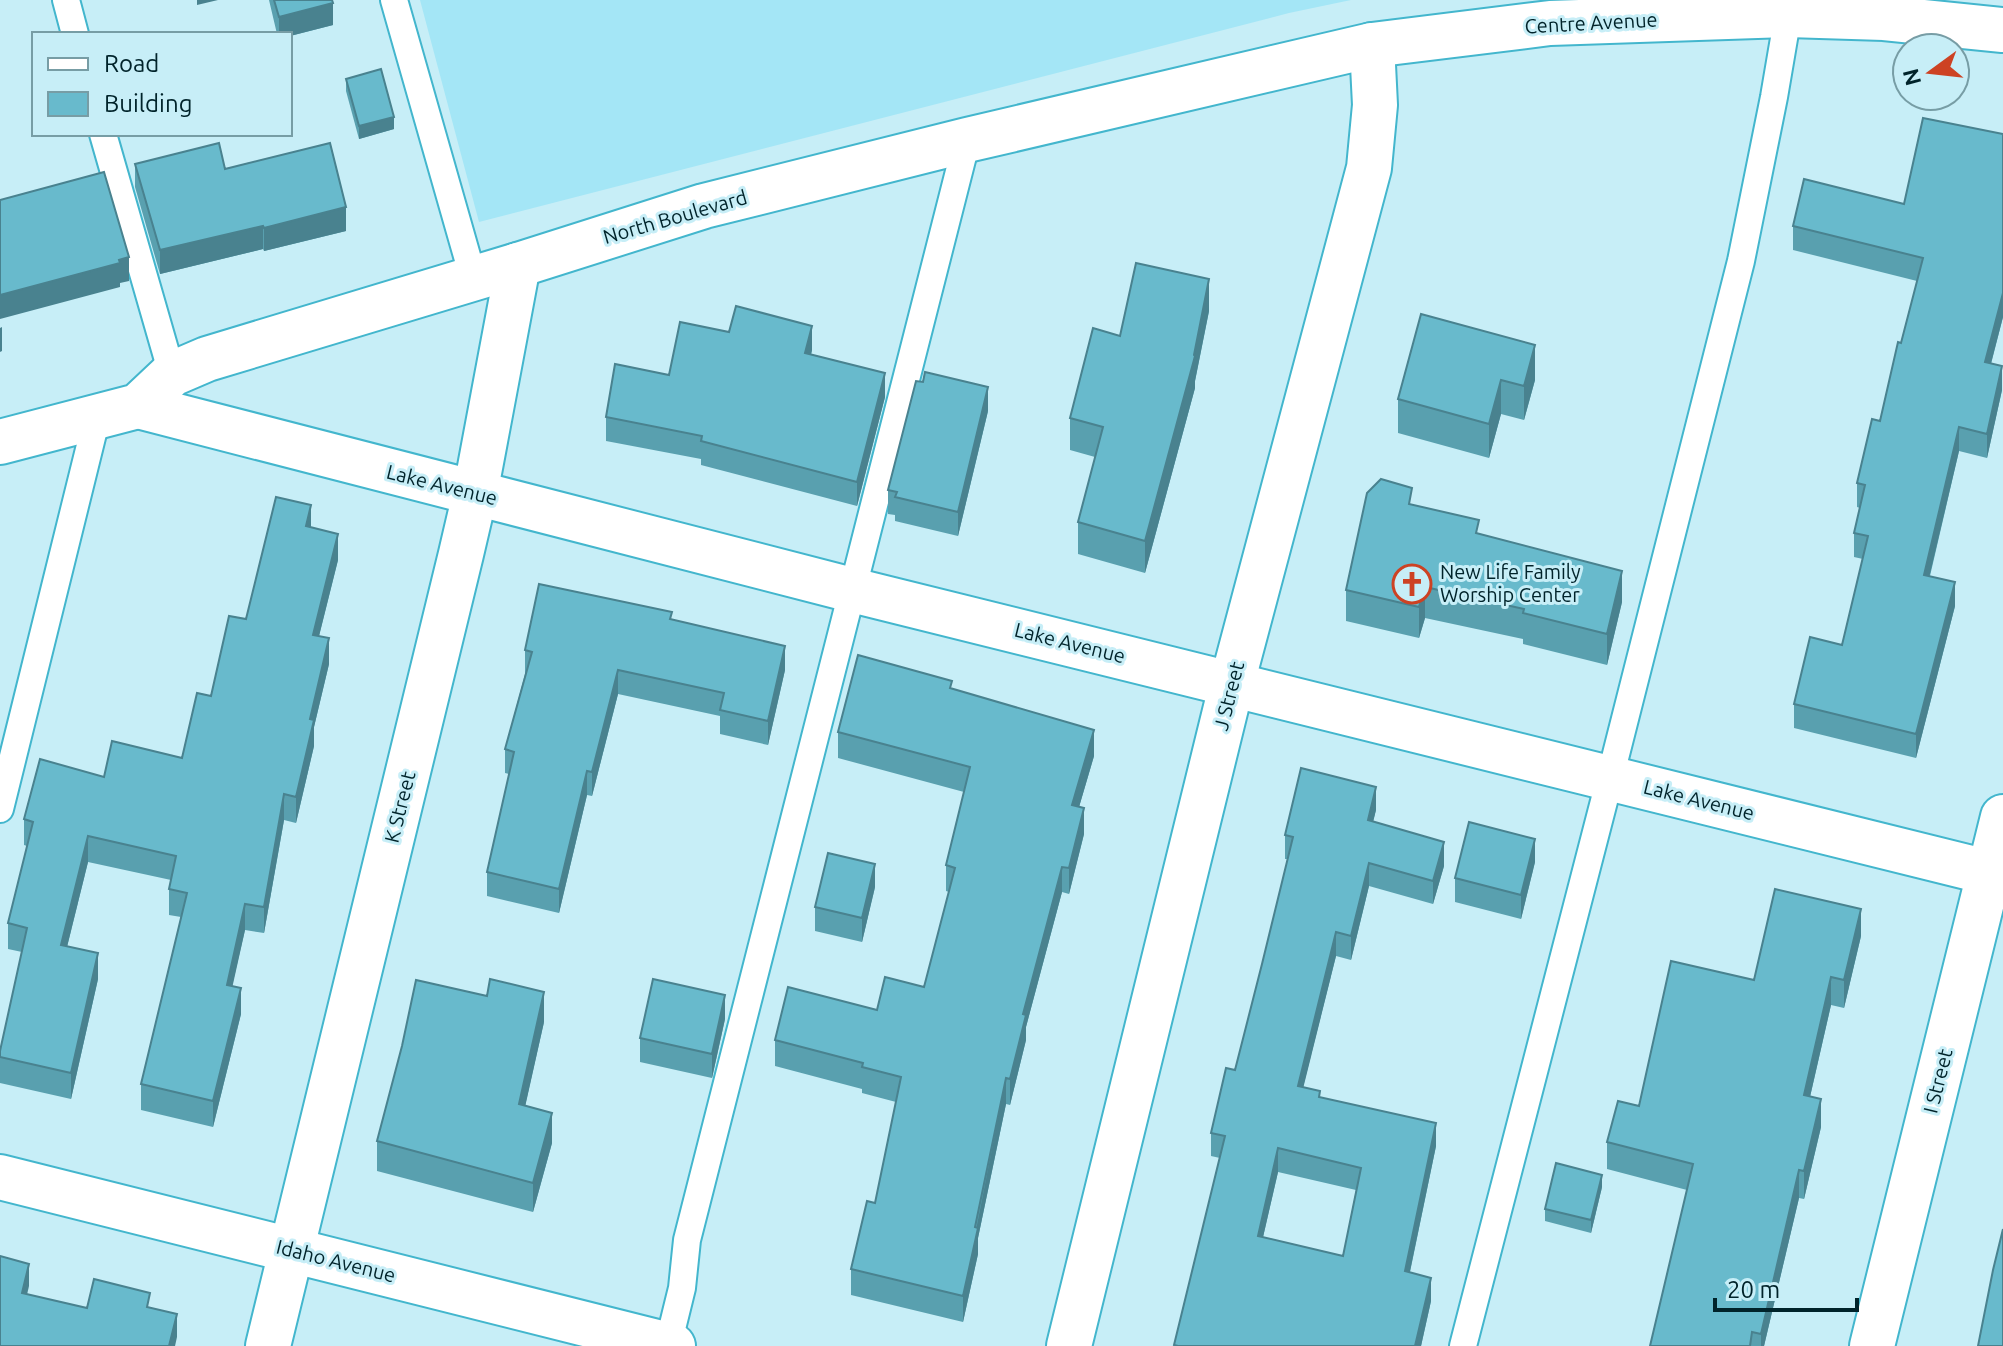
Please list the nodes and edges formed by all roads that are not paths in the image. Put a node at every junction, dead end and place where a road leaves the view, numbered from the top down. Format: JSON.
{"nodes":[{"id":1,"x":66,"y":0,"type":"edge"},
{"id":2,"x":394,"y":0,"type":"edge"},
{"id":3,"x":1788,"y":15,"type":"junction"},
{"id":4,"x":2003,"y":30,"type":"edge"},
{"id":5,"x":74,"y":32,"type":"edge"},
{"id":6,"x":1372,"y":45,"type":"junction"},
{"id":7,"x":104,"y":136,"type":"edge"},
{"id":8,"x":967,"y":140,"type":"junction"},
{"id":9,"x":518,"y":265,"type":"junction"},
{"id":10,"x":473,"y":277,"type":"junction"},
{"id":11,"x":172,"y":374,"type":"junction"},
{"id":12,"x":138,"y":406,"type":"junction"},
{"id":13,"x":97,"y":417,"type":"junction"},
{"id":14,"x":0,"y":442,"type":"edge"},
{"id":15,"x":475,"y":494,"type":"junction"},
{"id":16,"x":852,"y":590,"type":"junction"},
{"id":17,"x":1232,"y":683,"type":"junction"},
{"id":18,"x":1610,"y":778,"type":"junction"},
{"id":19,"x":0,"y":809,"type":"edge"},
{"id":20,"x":2003,"y":817,"type":"edge"},
{"id":21,"x":1996,"y":874,"type":"edge"},
{"id":22,"x":0,"y":1177,"type":"edge"},
{"id":23,"x":292,"y":1250,"type":"junction"},
{"id":24,"x":670,"y":1345,"type":"edge"},
{"id":25,"x":268,"y":1346,"type":"edge"},
{"id":26,"x":1069,"y":1346,"type":"edge"},
{"id":27,"x":1463,"y":1346,"type":"edge"},
{"id":28,"x":1872,"y":1346,"type":"edge"}],
"edges":[{"from":1,"to":5,"type":"lane"},
{"from":2,"to":10,"type":"lane"},
{"from":3,"to":4,"type":"street","name":"Centre Avenue"},
{"from":3,"to":6,"type":"street","name":"Centre Avenue"},
{"from":3,"to":18,"type":"lane"},
{"from":6,"to":8,"type":"street","name":"North Boulevard"},
{"from":6,"to":17,"type":"street","name":"J Street"},
{"from":7,"to":11,"type":"lane"},
{"from":8,"to":9,"type":"street","name":"North Boulevard"},
{"from":8,"to":16,"type":"lane"},
{"from":9,"to":10,"type":"street","name":"North Boulevard"},
{"from":9,"to":15,"type":"street","name":"K Street"},
{"from":10,"to":11,"type":"street","name":"North Boulevard"},
{"from":11,"to":12,"type":"street","name":"North Boulevard"},
{"from":12,"to":13,"type":"street","name":"North Boulevard"},
{"from":12,"to":15,"type":"street","name":"Lake Avenue"},
{"from":13,"to":14,"type":"street","name":"North Boulevard"},
{"from":13,"to":19,"type":"lane"},
{"from":15,"to":16,"type":"street","name":"Lake Avenue"},
{"from":15,"to":23,"type":"street","name":"K Street"},
{"from":16,"to":17,"type":"street","name":"Lake Avenue"},
{"from":16,"to":24,"type":"lane"},
{"from":17,"to":18,"type":"street","name":"Lake Avenue"},
{"from":17,"to":26,"type":"street","name":"J Street"},
{"from":18,"to":21,"type":"street","name":"Lake Avenue"},
{"from":18,"to":27,"type":"lane"},
{"from":20,"to":21,"type":"street","name":"I Street"},
{"from":21,"to":28,"type":"street","name":"I Street"},
{"from":22,"to":23,"type":"street","name":"Idaho Avenue"},
{"from":23,"to":24,"type":"street","name":"Idaho Avenue"},
{"from":23,"to":25,"type":"street","name":"K Street"}]}
